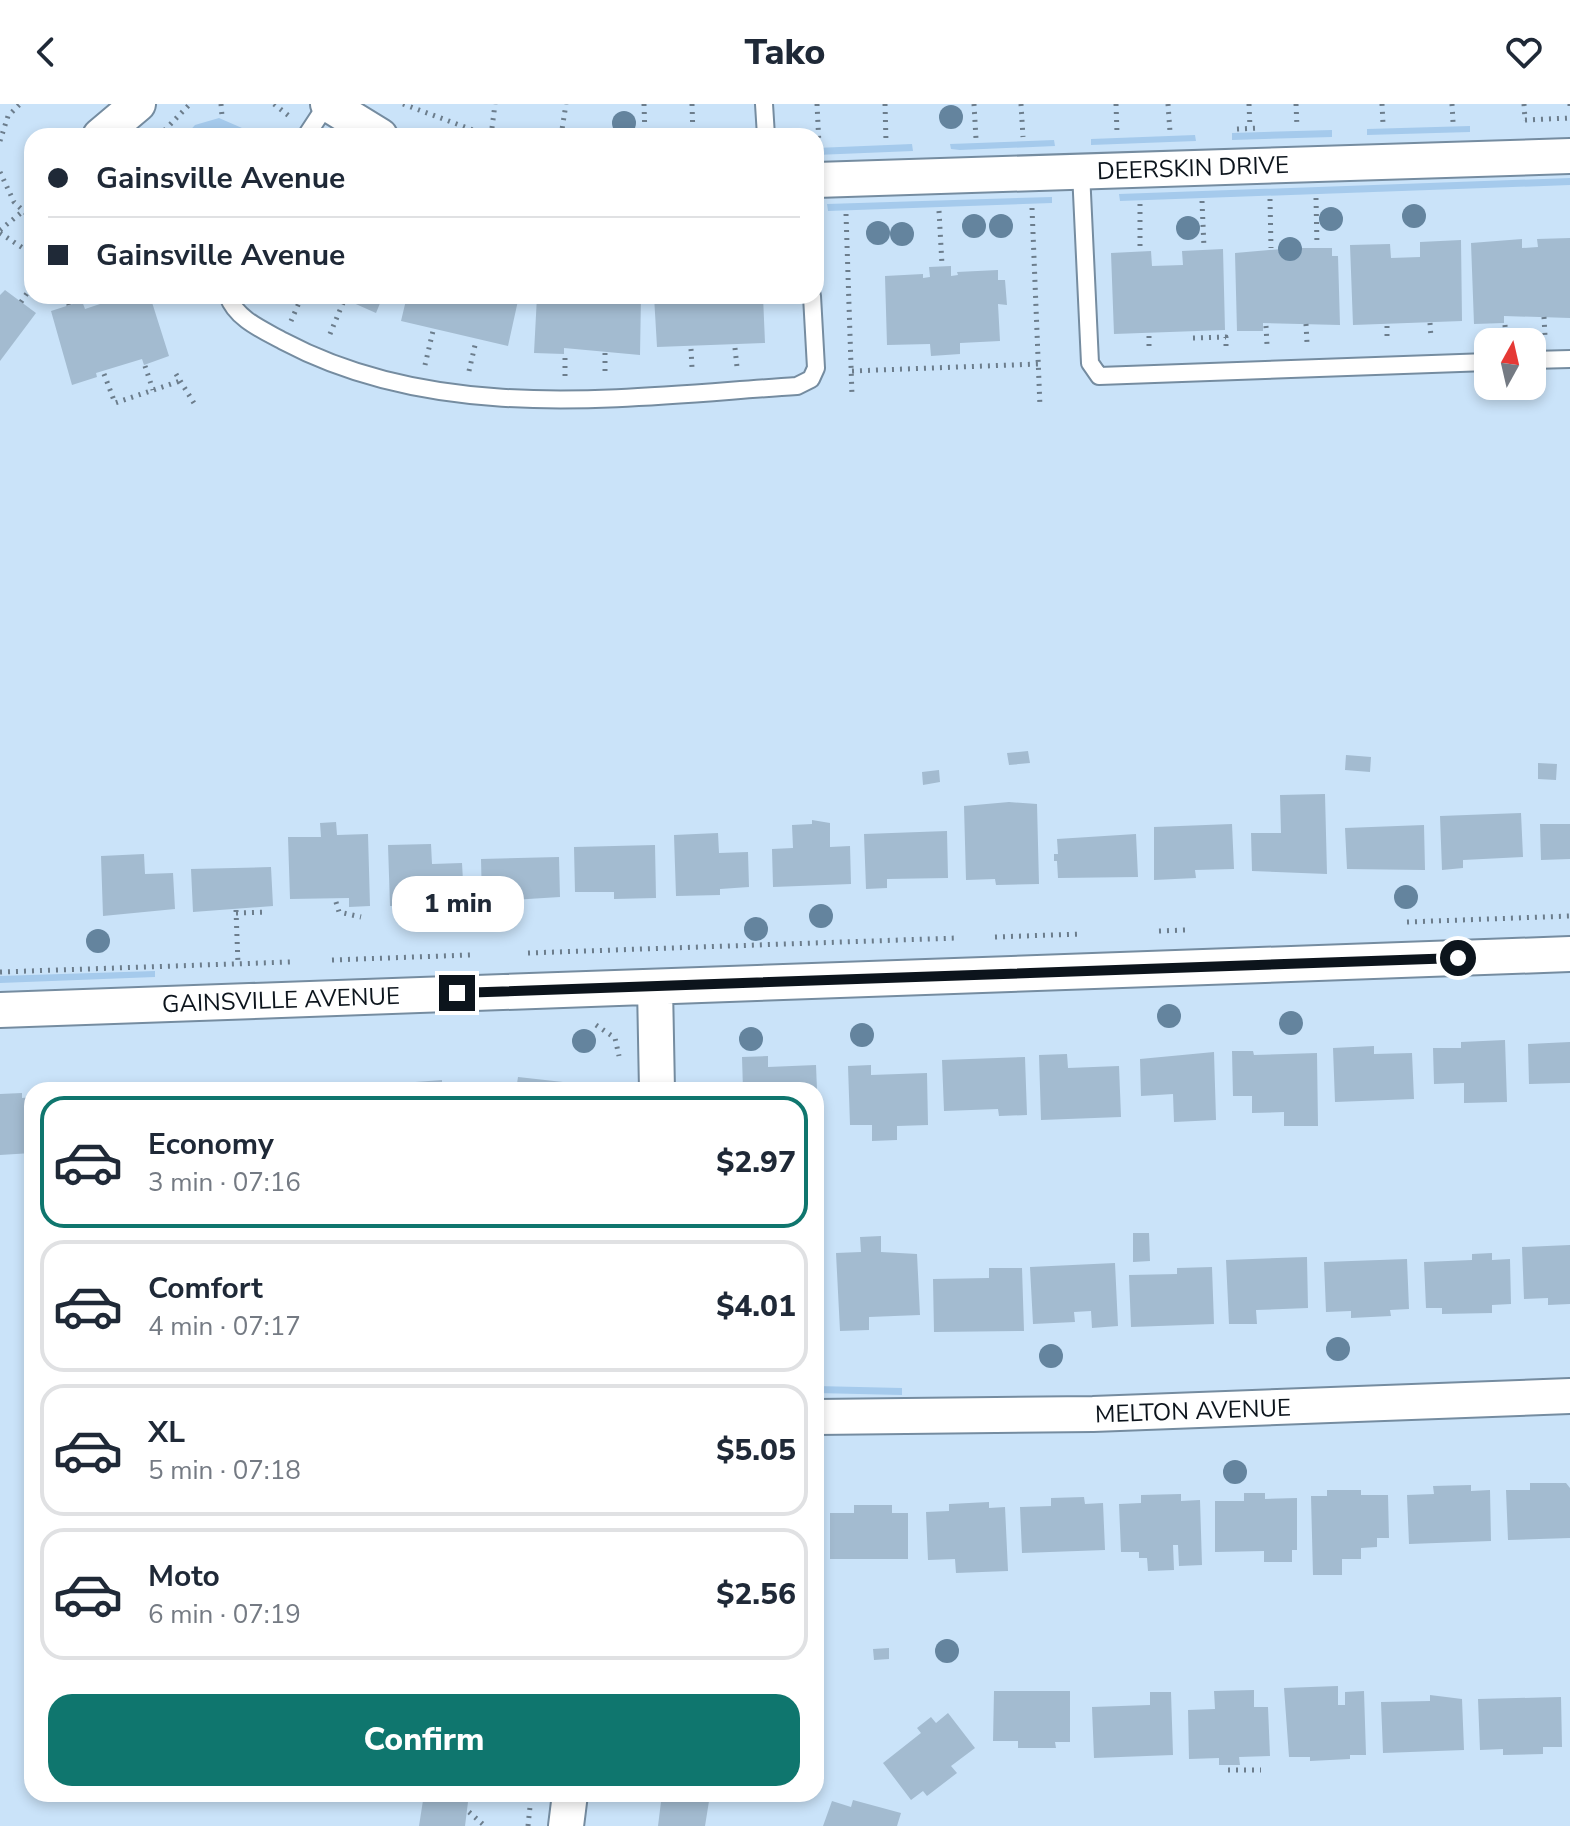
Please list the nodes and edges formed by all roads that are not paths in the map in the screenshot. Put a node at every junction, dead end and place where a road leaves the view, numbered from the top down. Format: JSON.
{"nodes":[{"id":1,"x":138,"y":104,"type":"edge"},
{"id":2,"x":327,"y":104,"type":"edge"},
{"id":3,"x":764,"y":104,"type":"edge"},
{"id":4,"x":110,"y":128,"type":"edge"},
{"id":5,"x":311,"y":128,"type":"edge"},
{"id":6,"x":367,"y":128,"type":"edge"},
{"id":7,"x":766,"y":128,"type":"edge"},
{"id":8,"x":1570,"y":156,"type":"edge"},
{"id":9,"x":1081,"y":172,"type":"junction"},
{"id":10,"x":824,"y":180,"type":"edge"},
{"id":11,"x":233,"y":304,"type":"edge"},
{"id":12,"x":812,"y":304,"type":"edge"},
{"id":13,"x":1570,"y":359,"type":"edge"},
{"id":14,"x":1546,"y":360,"type":"edge"},
{"id":15,"x":1474,"y":363,"type":"edge"},
{"id":16,"x":1570,"y":954,"type":"edge"},
{"id":17,"x":655,"y":987,"type":"junction"},
{"id":18,"x":0,"y":1010,"type":"edge"},
{"id":19,"x":657,"y":1082,"type":"edge"},
{"id":20,"x":1570,"y":1396,"type":"edge"},
{"id":21,"x":824,"y":1417,"type":"edge"},
{"id":22,"x":569,"y":1802,"type":"edge"},
{"id":23,"x":566,"y":1826,"type":"edge"}],
"edges":[{"from":1,"to":4,"type":"street"},
{"from":2,"to":5,"type":"lane"},
{"from":2,"to":6,"type":"street"},
{"from":3,"to":7,"type":"lane"},
{"from":8,"to":9,"type":"street","name":"DEERSKIN DRIVE"},
{"from":9,"to":10,"type":"street","name":"DEERSKIN DRIVE"},
{"from":9,"to":15,"type":"lane"},
{"from":11,"to":12,"type":"lane"},
{"from":13,"to":14,"type":"lane"},
{"from":16,"to":17,"type":"street","name":"GAINSVILLE AVENUE"},
{"from":17,"to":18,"type":"street","name":"GAINSVILLE AVENUE"},
{"from":17,"to":19,"type":"street"},
{"from":20,"to":21,"type":"street","name":"MELTON AVENUE"},
{"from":22,"to":23,"type":"street"}]}
